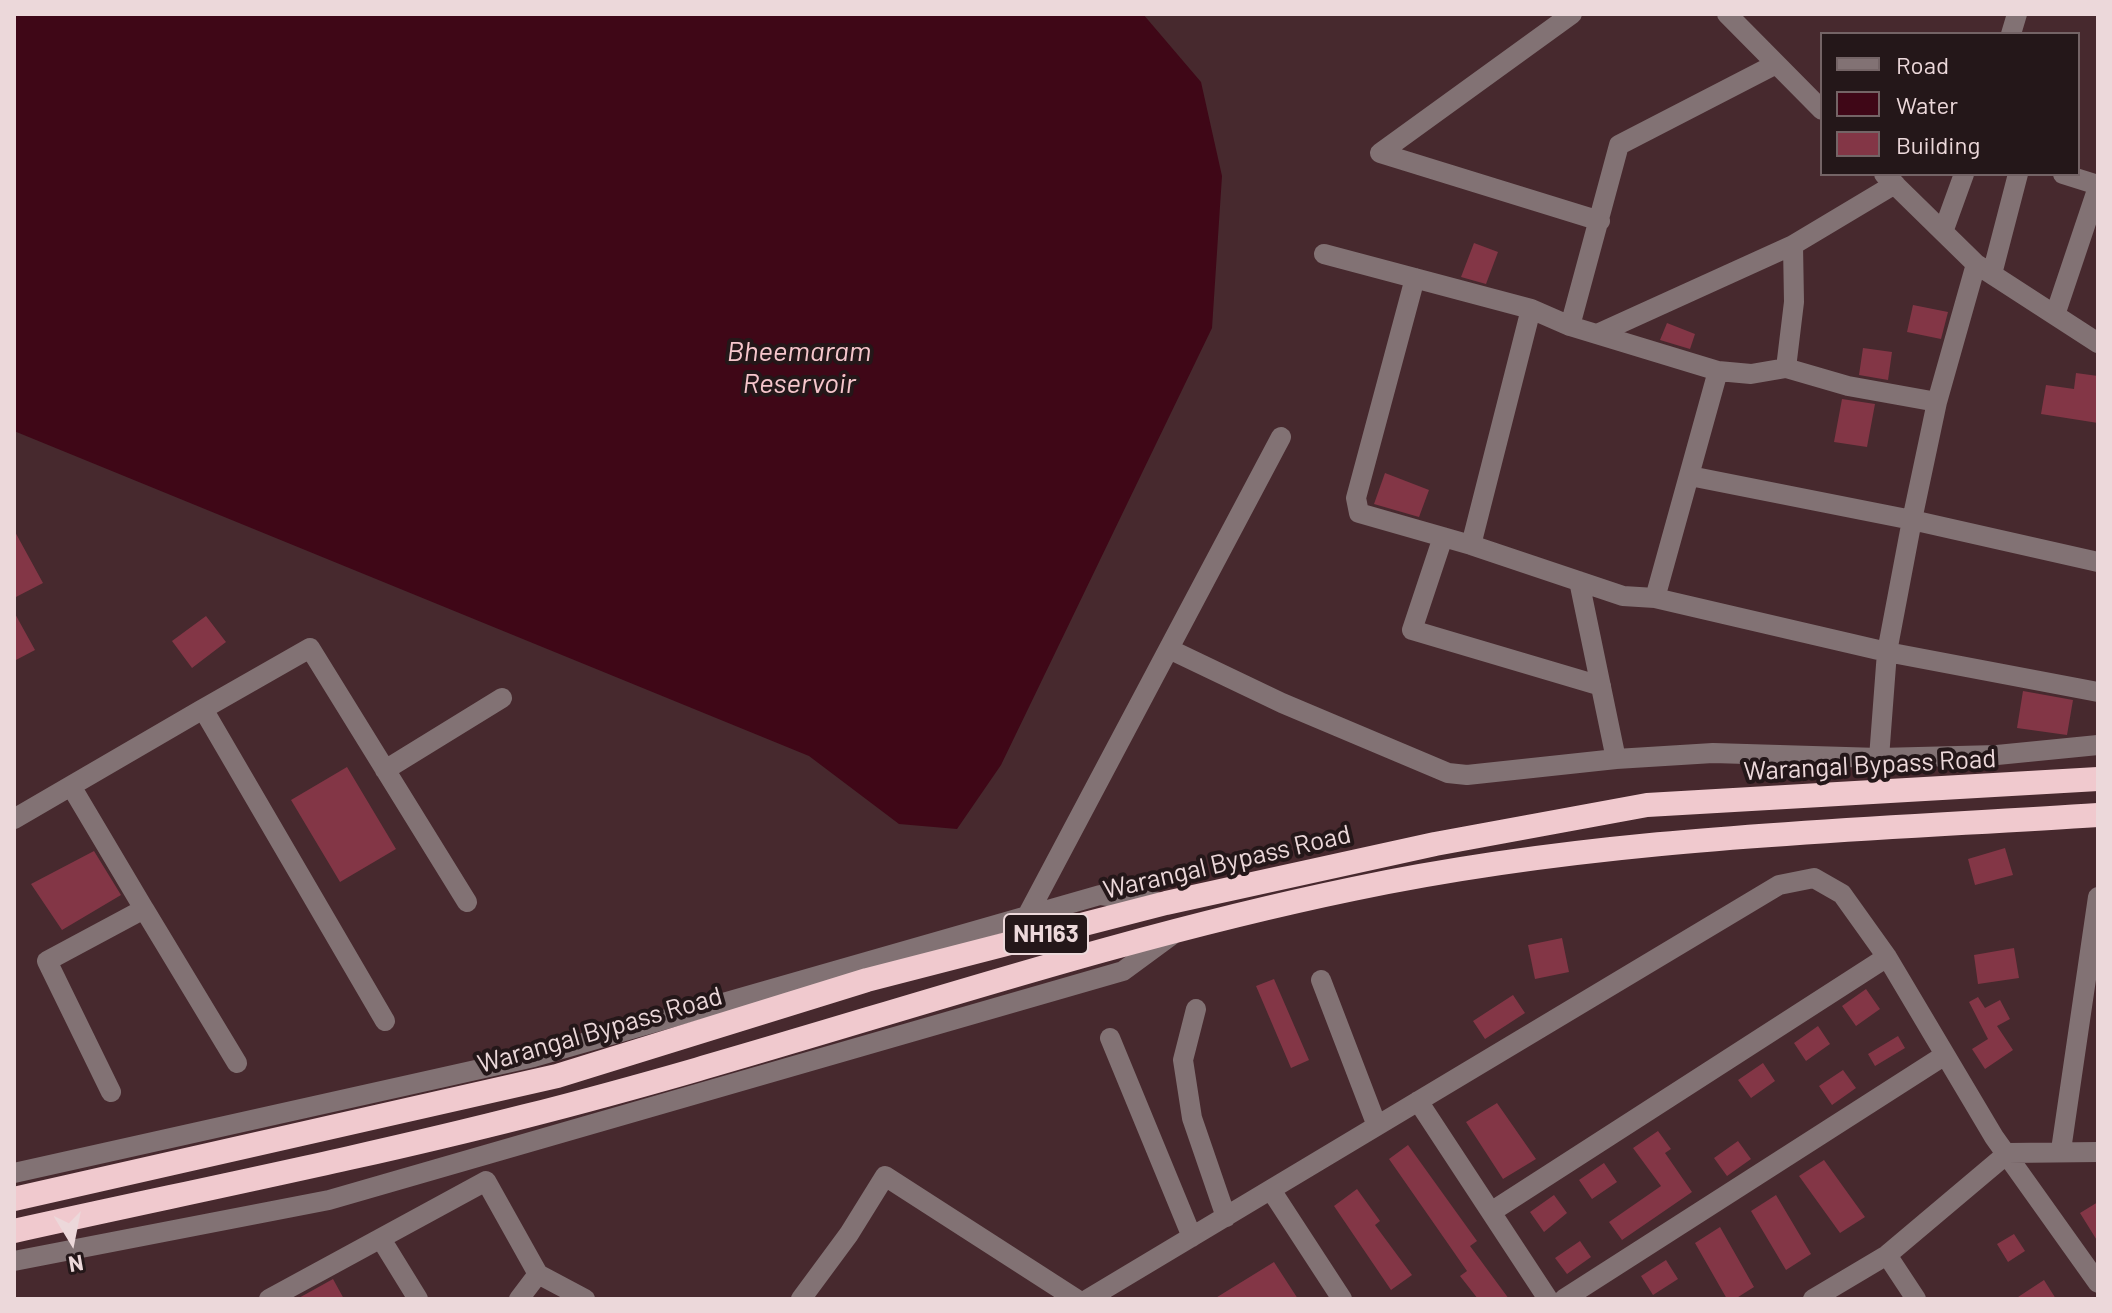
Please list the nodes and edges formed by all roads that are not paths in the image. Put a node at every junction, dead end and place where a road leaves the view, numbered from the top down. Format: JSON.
{"nodes":[{"id":1,"x":1572,"y":14,"type":"edge"},
{"id":2,"x":1727,"y":14,"type":"edge"},
{"id":3,"x":1776,"y":64,"type":"junction"},
{"id":4,"x":1820,"y":108,"type":"edge"},
{"id":5,"x":1963,"y":176,"type":"edge"},
{"id":6,"x":2017,"y":176,"type":"edge"},
{"id":7,"x":2069,"y":176,"type":"edge"},
{"id":8,"x":1890,"y":179,"type":"edge"},
{"id":9,"x":2098,"y":186,"type":"edge"},
{"id":10,"x":1600,"y":221,"type":"junction"},
{"id":11,"x":1943,"y":232,"type":"junction"},
{"id":12,"x":1793,"y":245,"type":"junction"},
{"id":13,"x":1324,"y":254,"type":"dead end"},
{"id":14,"x":1984,"y":269,"type":"junction"},
{"id":15,"x":1415,"y":278,"type":"junction"},
{"id":16,"x":1531,"y":309,"type":"junction"},
{"id":17,"x":2055,"y":315,"type":"junction"},
{"id":18,"x":1570,"y":326,"type":"junction"},
{"id":19,"x":1597,"y":334,"type":"junction"},
{"id":20,"x":2098,"y":343,"type":"edge"},
{"id":21,"x":1786,"y":368,"type":"junction"},
{"id":22,"x":1718,"y":371,"type":"junction"},
{"id":23,"x":1937,"y":402,"type":"junction"},
{"id":24,"x":1281,"y":437,"type":"dead end"},
{"id":25,"x":1690,"y":476,"type":"junction"},
{"id":26,"x":1912,"y":520,"type":"junction"},
{"id":27,"x":1443,"y":537,"type":"junction"},
{"id":28,"x":1471,"y":545,"type":"junction"},
{"id":29,"x":2098,"y":562,"type":"edge"},
{"id":30,"x":1579,"y":581,"type":"junction"},
{"id":31,"x":1655,"y":598,"type":"junction"},
{"id":32,"x":1169,"y":649,"type":"junction"},
{"id":33,"x":1887,"y":652,"type":"junction"},
{"id":34,"x":1601,"y":686,"type":"junction"},
{"id":35,"x":2098,"y":692,"type":"edge"},
{"id":36,"x":502,"y":698,"type":"dead end"},
{"id":37,"x":203,"y":709,"type":"junction"},
{"id":38,"x":2098,"y":745,"type":"edge"},
{"id":39,"x":2098,"y":754,"type":"edge"},
{"id":40,"x":1879,"y":758,"type":"junction"},
{"id":41,"x":1616,"y":759,"type":"junction"},
{"id":42,"x":385,"y":770,"type":"junction"},
{"id":43,"x":2097,"y":779,"type":"edge"},
{"id":44,"x":71,"y":786,"type":"junction"},
{"id":45,"x":2098,"y":815,"type":"edge"},
{"id":46,"x":14,"y":819,"type":"edge"},
{"id":47,"x":2098,"y":897,"type":"edge"},
{"id":48,"x":467,"y":902,"type":"dead end"},
{"id":49,"x":1166,"y":903,"type":"junction"},
{"id":50,"x":144,"y":909,"type":"junction"},
{"id":51,"x":1027,"y":916,"type":"junction"},
{"id":52,"x":2096,"y":925,"type":"edge"},
{"id":53,"x":1176,"y":932,"type":"junction"},
{"id":54,"x":1887,"y":957,"type":"junction"},
{"id":55,"x":1321,"y":980,"type":"dead end"},
{"id":56,"x":1196,"y":1009,"type":"dead end"},
{"id":57,"x":385,"y":1021,"type":"dead end"},
{"id":58,"x":1110,"y":1038,"type":"dead end"},
{"id":59,"x":1945,"y":1055,"type":"junction"},
{"id":60,"x":237,"y":1063,"type":"dead end"},
{"id":61,"x":111,"y":1092,"type":"dead end"},
{"id":62,"x":1418,"y":1101,"type":"junction"},
{"id":63,"x":1377,"y":1126,"type":"junction"},
{"id":64,"x":2061,"y":1150,"type":"junction"},
{"id":65,"x":2098,"y":1152,"type":"edge"},
{"id":66,"x":2008,"y":1153,"type":"junction"},
{"id":67,"x":14,"y":1173,"type":"edge"},
{"id":68,"x":1271,"y":1190,"type":"junction"},
{"id":69,"x":14,"y":1199,"type":"edge"},
{"id":70,"x":1491,"y":1212,"type":"junction"},
{"id":71,"x":1226,"y":1217,"type":"junction"},
{"id":72,"x":14,"y":1231,"type":"edge"},
{"id":73,"x":1192,"y":1237,"type":"junction"},
{"id":74,"x":381,"y":1239,"type":"junction"},
{"id":75,"x":1887,"y":1255,"type":"junction"},
{"id":76,"x":14,"y":1261,"type":"edge"},
{"id":77,"x":538,"y":1274,"type":"junction"},
{"id":78,"x":2098,"y":1283,"type":"edge"},
{"id":79,"x":269,"y":1299,"type":"edge"},
{"id":80,"x":418,"y":1299,"type":"edge"},
{"id":81,"x":519,"y":1299,"type":"edge"},
{"id":82,"x":585,"y":1299,"type":"edge"},
{"id":83,"x":801,"y":1299,"type":"edge"},
{"id":84,"x":1076,"y":1299,"type":"edge"},
{"id":85,"x":1088,"y":1299,"type":"edge"},
{"id":86,"x":1342,"y":1299,"type":"edge"},
{"id":87,"x":1548,"y":1299,"type":"edge"},
{"id":88,"x":1564,"y":1299,"type":"edge"},
{"id":89,"x":1813,"y":1299,"type":"edge"},
{"id":90,"x":1916,"y":1299,"type":"edge"}],
"edges":[{"from":1,"to":10,"type":"street"},
{"from":2,"to":3,"type":"street"},
{"from":3,"to":4,"type":"street"},
{"from":3,"to":10,"type":"street"},
{"from":5,"to":11,"type":"street"},
{"from":6,"to":14,"type":"street"},
{"from":7,"to":9,"type":"street"},
{"from":8,"to":11,"type":"street"},
{"from":8,"to":12,"type":"street"},
{"from":9,"to":17,"type":"street"},
{"from":10,"to":18,"type":"street"},
{"from":11,"to":14,"type":"street"},
{"from":12,"to":19,"type":"street"},
{"from":12,"to":21,"type":"street"},
{"from":13,"to":15,"type":"street"},
{"from":14,"to":17,"type":"street"},
{"from":14,"to":23,"type":"street"},
{"from":15,"to":16,"type":"street"},
{"from":15,"to":27,"type":"street"},
{"from":16,"to":18,"type":"street"},
{"from":16,"to":28,"type":"street"},
{"from":17,"to":20,"type":"street"},
{"from":18,"to":19,"type":"street"},
{"from":19,"to":22,"type":"street"},
{"from":21,"to":22,"type":"street"},
{"from":21,"to":23,"type":"street"},
{"from":22,"to":25,"type":"street"},
{"from":23,"to":26,"type":"street"},
{"from":24,"to":32,"type":"street"},
{"from":25,"to":26,"type":"street"},
{"from":25,"to":31,"type":"street"},
{"from":26,"to":29,"type":"street"},
{"from":26,"to":33,"type":"street"},
{"from":27,"to":28,"type":"street"},
{"from":27,"to":34,"type":"street"},
{"from":28,"to":30,"type":"street"},
{"from":30,"to":31,"type":"street"},
{"from":30,"to":34,"type":"street"},
{"from":31,"to":33,"type":"street"},
{"from":32,"to":41,"type":"street"},
{"from":32,"to":51,"type":"street"},
{"from":33,"to":35,"type":"street"},
{"from":33,"to":40,"type":"street"},
{"from":34,"to":41,"type":"street"},
{"from":36,"to":42,"type":"street"},
{"from":37,"to":42,"type":"street"},
{"from":37,"to":44,"type":"street"},
{"from":37,"to":57,"type":"street"},
{"from":38,"to":40,"type":"street"},
{"from":39,"to":43,"type":"street"},
{"from":40,"to":41,"type":"street"},
{"from":42,"to":48,"type":"street"},
{"from":43,"to":49,"type":"highway","name":"Warangal Bypass Road","number":"NH163"},
{"from":44,"to":46,"type":"street"},
{"from":44,"to":50,"type":"street"},
{"from":45,"to":53,"type":"highway","name":"Warangal Bypass Road","number":"NH163"},
{"from":47,"to":52,"type":"street"},
{"from":49,"to":51,"type":"street"},
{"from":49,"to":69,"type":"highway","name":"Warangal Bypass Road","number":"NH163"},
{"from":50,"to":60,"type":"street"},
{"from":50,"to":61,"type":"street"},
{"from":51,"to":67,"type":"street"},
{"from":52,"to":64,"type":"street"},
{"from":53,"to":72,"type":"highway","name":"Warangal Bypass Road","number":"NH163"},
{"from":53,"to":76,"type":"street"},
{"from":54,"to":59,"type":"street"},
{"from":54,"to":62,"type":"street"},
{"from":54,"to":70,"type":"street"},
{"from":55,"to":63,"type":"street"},
{"from":56,"to":71,"type":"street"},
{"from":58,"to":73,"type":"street"},
{"from":59,"to":66,"type":"street"},
{"from":59,"to":88,"type":"street"},
{"from":62,"to":63,"type":"street"},
{"from":62,"to":70,"type":"street"},
{"from":63,"to":68,"type":"street"},
{"from":64,"to":65,"type":"street"},
{"from":64,"to":66,"type":"street"},
{"from":66,"to":75,"type":"street"},
{"from":66,"to":78,"type":"street"},
{"from":68,"to":71,"type":"street"},
{"from":68,"to":86,"type":"street"},
{"from":70,"to":87,"type":"street"},
{"from":71,"to":73,"type":"street"},
{"from":73,"to":85,"type":"street"},
{"from":74,"to":77,"type":"street"},
{"from":74,"to":79,"type":"street"},
{"from":74,"to":80,"type":"street"},
{"from":75,"to":89,"type":"street"},
{"from":75,"to":90,"type":"street"},
{"from":77,"to":81,"type":"street"},
{"from":77,"to":82,"type":"street"},
{"from":83,"to":84,"type":"street"}]}
